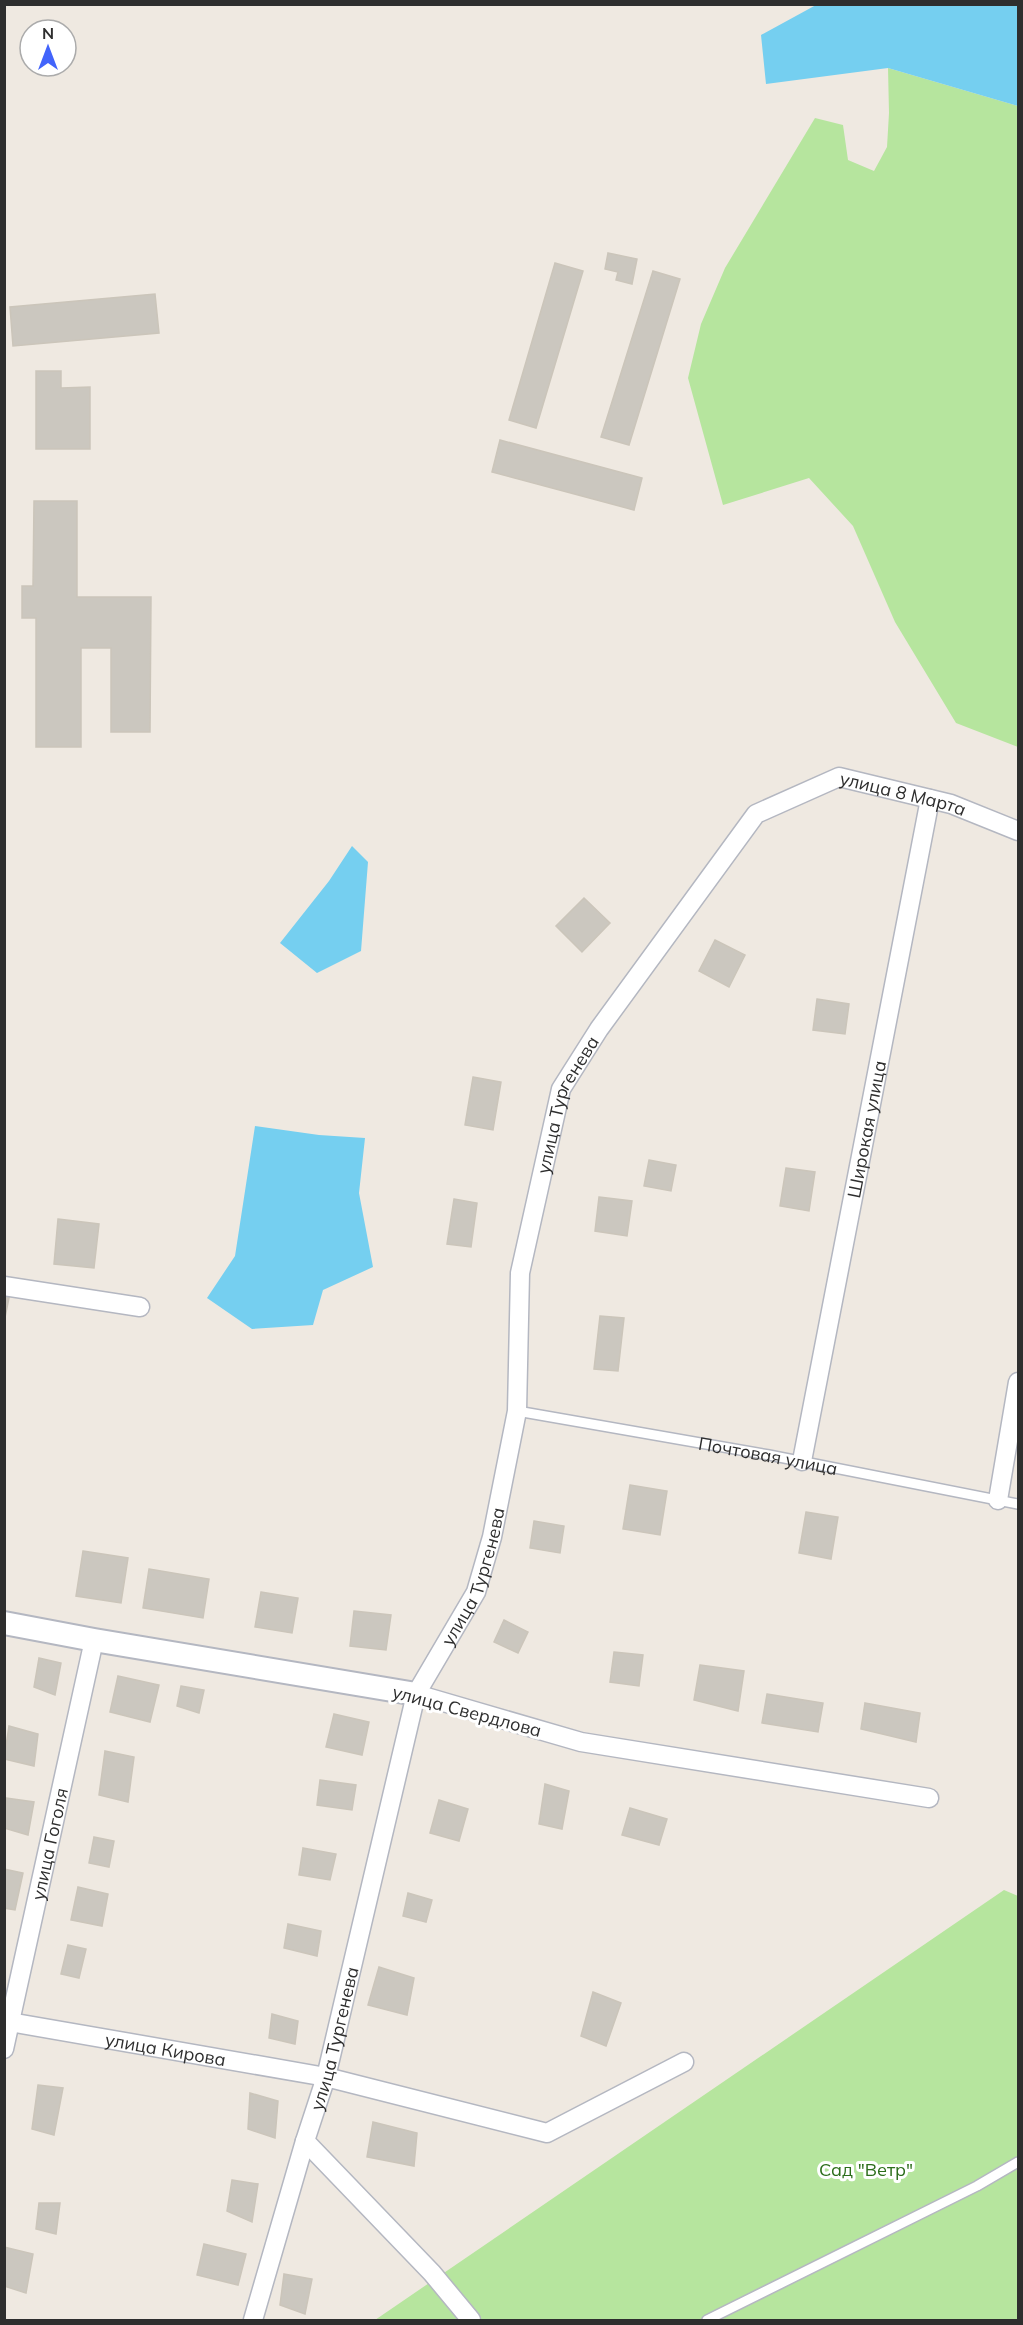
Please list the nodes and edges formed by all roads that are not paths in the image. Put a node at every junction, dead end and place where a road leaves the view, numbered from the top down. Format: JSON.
{"nodes":[{"id":1,"x":930,"y":799,"type":"junction"},
{"id":2,"x":756,"y":814,"type":"joint"},
{"id":3,"x":1018,"y":831,"type":"edge"},
{"id":4,"x":4,"y":1286,"type":"edge"},
{"id":5,"x":140,"y":1307,"type":"dead end"},
{"id":6,"x":1018,"y":1382,"type":"edge"},
{"id":7,"x":517,"y":1410,"type":"junction"},
{"id":8,"x":802,"y":1461,"type":"junction"},
{"id":9,"x":998,"y":1500,"type":"junction"},
{"id":10,"x":1018,"y":1504,"type":"edge"},
{"id":11,"x":4,"y":1623,"type":"edge"},
{"id":12,"x":94,"y":1640,"type":"junction"},
{"id":13,"x":416,"y":1694,"type":"junction"},
{"id":14,"x":929,"y":1798,"type":"dead end"},
{"id":15,"x":7,"y":2022,"type":"edge"},
{"id":16,"x":4,"y":2049,"type":"edge"},
{"id":17,"x":684,"y":2062,"type":"dead end"},
{"id":18,"x":326,"y":2077,"type":"junction"},
{"id":19,"x":305,"y":2140,"type":"junction"},
{"id":20,"x":1018,"y":2162,"type":"edge"},
{"id":21,"x":253,"y":2320,"type":"edge"},
{"id":22,"x":471,"y":2320,"type":"edge"},
{"id":23,"x":707,"y":2320,"type":"edge"}],
"edges":[{"from":1,"to":2,"type":"street","name":"улица 8 Марта"},
{"from":1,"to":3,"type":"street","name":"улица 8 Марта"},
{"from":1,"to":8,"type":"street","name":"Широкая улица"},
{"from":2,"to":7,"type":"street","name":"улица Тургенева"},
{"from":4,"to":5,"type":"street"},
{"from":6,"to":9,"type":"street"},
{"from":7,"to":8,"type":"lane","name":"Почтовая улица"},
{"from":7,"to":13,"type":"street","name":"улица Тургенева"},
{"from":8,"to":9,"type":"lane","name":"Почтовая улица"},
{"from":9,"to":10,"type":"lane","name":"Почтовая улица"},
{"from":11,"to":12,"type":"street","name":"улица Свердлова"},
{"from":12,"to":13,"type":"street","name":"улица Свердлова"},
{"from":12,"to":15,"type":"street","name":"улица Гоголя"},
{"from":13,"to":14,"type":"street","name":"улица Свердлова"},
{"from":13,"to":18,"type":"street","name":"улица Тургенева"},
{"from":15,"to":16,"type":"street","name":"улица Гоголя"},
{"from":15,"to":18,"type":"street","name":"улица Кирова"},
{"from":17,"to":18,"type":"street","name":"улица Кирова"},
{"from":18,"to":19,"type":"street","name":"улица Тургенева"},
{"from":19,"to":21,"type":"street","name":"улица Тургенева"},
{"from":19,"to":22,"type":"street"},
{"from":20,"to":23,"type":"lane"}]}
